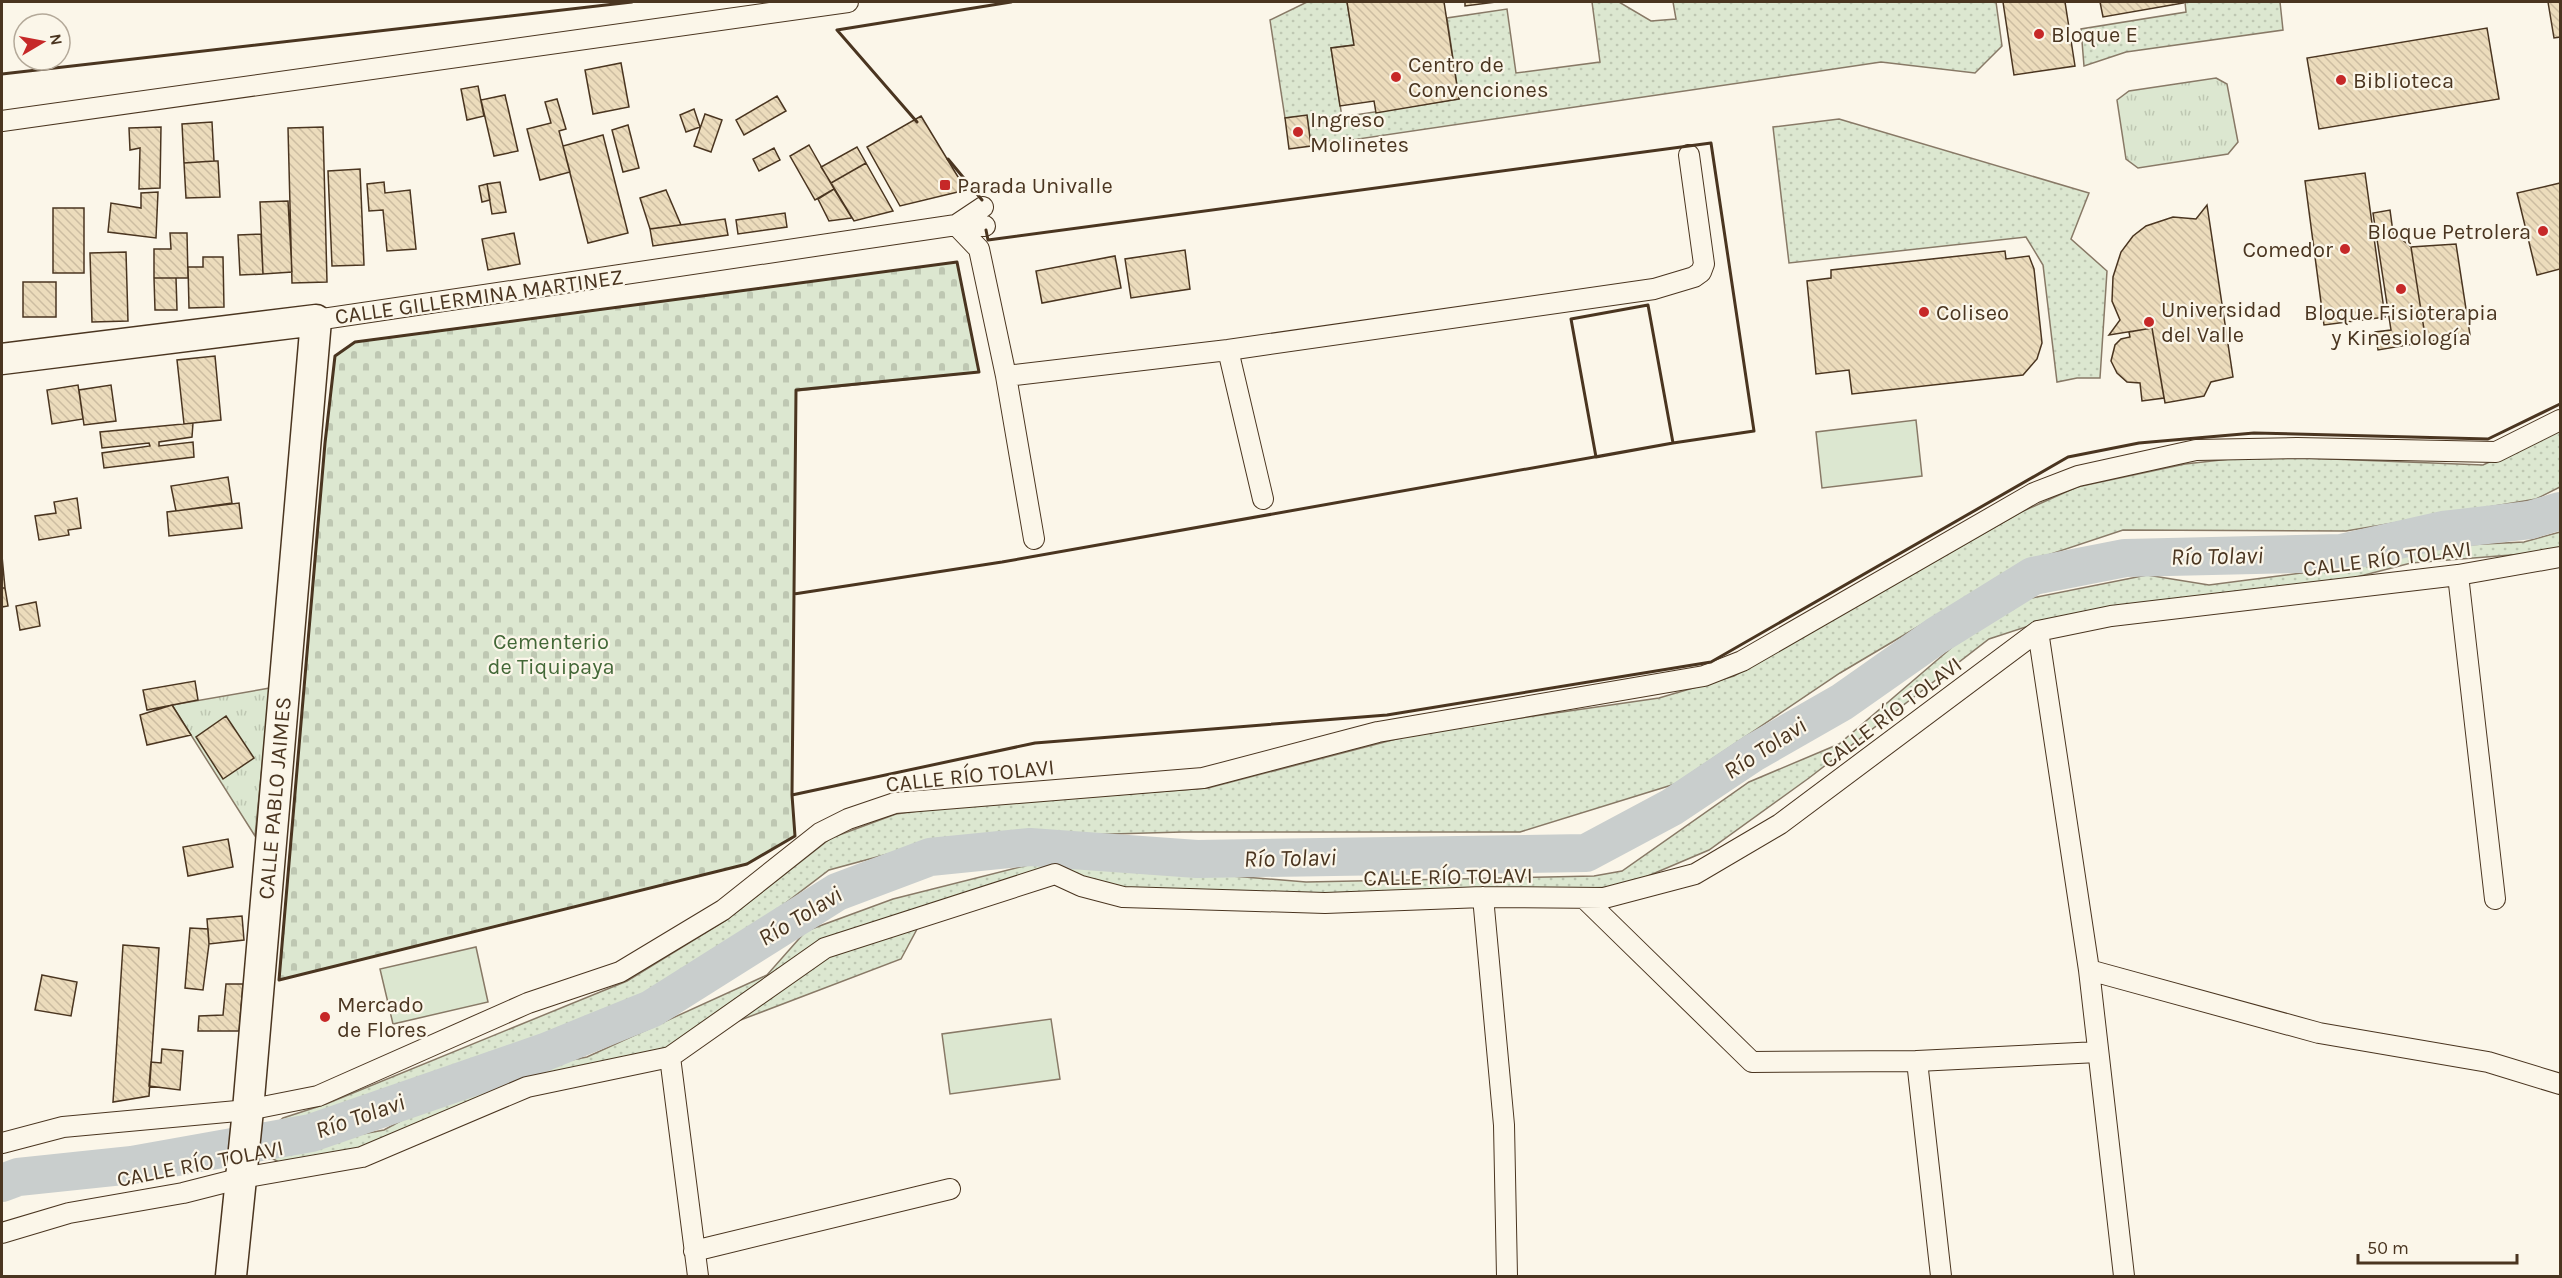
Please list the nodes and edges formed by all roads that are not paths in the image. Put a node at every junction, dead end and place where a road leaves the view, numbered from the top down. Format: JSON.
{"nodes":[{"id":1,"x":848,"y":2,"type":"edge"},
{"id":2,"x":735,"y":9,"type":"edge"},
{"id":3,"x":2,"y":122,"type":"edge"},
{"id":4,"x":1689,"y":155,"type":"dead end"},
{"id":5,"x":984,"y":217,"type":"dead end"},
{"id":6,"x":956,"y":225,"type":"junction"},
{"id":7,"x":316,"y":320,"type":"junction"},
{"id":8,"x":1228,"y":350,"type":"junction"},
{"id":9,"x":2,"y":359,"type":"edge"},
{"id":10,"x":1006,"y":376,"type":"junction"},
{"id":11,"x":2560,"y":420,"type":"edge"},
{"id":12,"x":1263,"y":499,"type":"dead end"},
{"id":13,"x":1034,"y":539,"type":"dead end"},
{"id":14,"x":2560,"y":557,"type":"edge"},
{"id":15,"x":2458,"y":575,"type":"junction"},
{"id":16,"x":2038,"y":631,"type":"junction"},
{"id":17,"x":1483,"y":897,"type":"junction"},
{"id":18,"x":1584,"y":898,"type":"junction"},
{"id":19,"x":2495,"y":899,"type":"dead end"},
{"id":20,"x":2089,"y":970,"type":"junction"},
{"id":21,"x":2098,"y":1052,"type":"junction"},
{"id":22,"x":670,"y":1057,"type":"junction"},
{"id":23,"x":1917,"y":1062,"type":"junction"},
{"id":24,"x":2560,"y":1084,"type":"edge"},
{"id":25,"x":248,"y":1116,"type":"junction"},
{"id":26,"x":2,"y":1143,"type":"edge"},
{"id":27,"x":243,"y":1167,"type":"junction"},
{"id":28,"x":950,"y":1189,"type":"dead end"},
{"id":29,"x":2,"y":1233,"type":"edge"},
{"id":30,"x":694,"y":1251,"type":"junction"},
{"id":31,"x":231,"y":1276,"type":"edge"},
{"id":32,"x":698,"y":1276,"type":"edge"},
{"id":33,"x":1507,"y":1276,"type":"edge"},
{"id":34,"x":1941,"y":1276,"type":"edge"},
{"id":35,"x":2124,"y":1276,"type":"edge"}],
"edges":[{"from":1,"to":2,"type":"street"},
{"from":2,"to":3,"type":"street"},
{"from":4,"to":8,"type":"street"},
{"from":5,"to":6,"type":"street","name":"CALLE GILLERMINA MARTINEZ"},
{"from":6,"to":7,"type":"street","name":"CALLE GILLERMINA MARTINEZ"},
{"from":6,"to":10,"type":"street"},
{"from":7,"to":9,"type":"main road","name":"CALLE GILLERMINA MARTINEZ"},
{"from":7,"to":25,"type":"main road","name":"CALLE PABLO JAIMES"},
{"from":8,"to":10,"type":"street"},
{"from":8,"to":12,"type":"street"},
{"from":10,"to":13,"type":"street"},
{"from":11,"to":25,"type":"street","name":"CALLE RÍO TOLAVI"},
{"from":14,"to":15,"type":"street","name":"CALLE RÍO TOLAVI"},
{"from":15,"to":16,"type":"street","name":"CALLE RÍO TOLAVI"},
{"from":15,"to":19,"type":"street"},
{"from":16,"to":18,"type":"street","name":"CALLE RÍO TOLAVI"},
{"from":16,"to":20,"type":"street"},
{"from":17,"to":18,"type":"street","name":"CALLE RÍO TOLAVI"},
{"from":17,"to":22,"type":"street","name":"CALLE RÍO TOLAVI"},
{"from":17,"to":33,"type":"street"},
{"from":18,"to":23,"type":"street"},
{"from":20,"to":21,"type":"street"},
{"from":20,"to":24,"type":"street"},
{"from":21,"to":23,"type":"street"},
{"from":21,"to":35,"type":"street"},
{"from":22,"to":27,"type":"street","name":"CALLE RÍO TOLAVI"},
{"from":22,"to":30,"type":"street"},
{"from":23,"to":34,"type":"street"},
{"from":25,"to":26,"type":"street","name":"CALLE RÍO TOLAVI"},
{"from":25,"to":27,"type":"main road","name":"CALLE PABLO JAIMES"},
{"from":27,"to":29,"type":"street","name":"CALLE RÍO TOLAVI"},
{"from":27,"to":31,"type":"main road","name":"CALLE PABLO JAIMES"},
{"from":28,"to":30,"type":"street"},
{"from":30,"to":32,"type":"street"}]}
